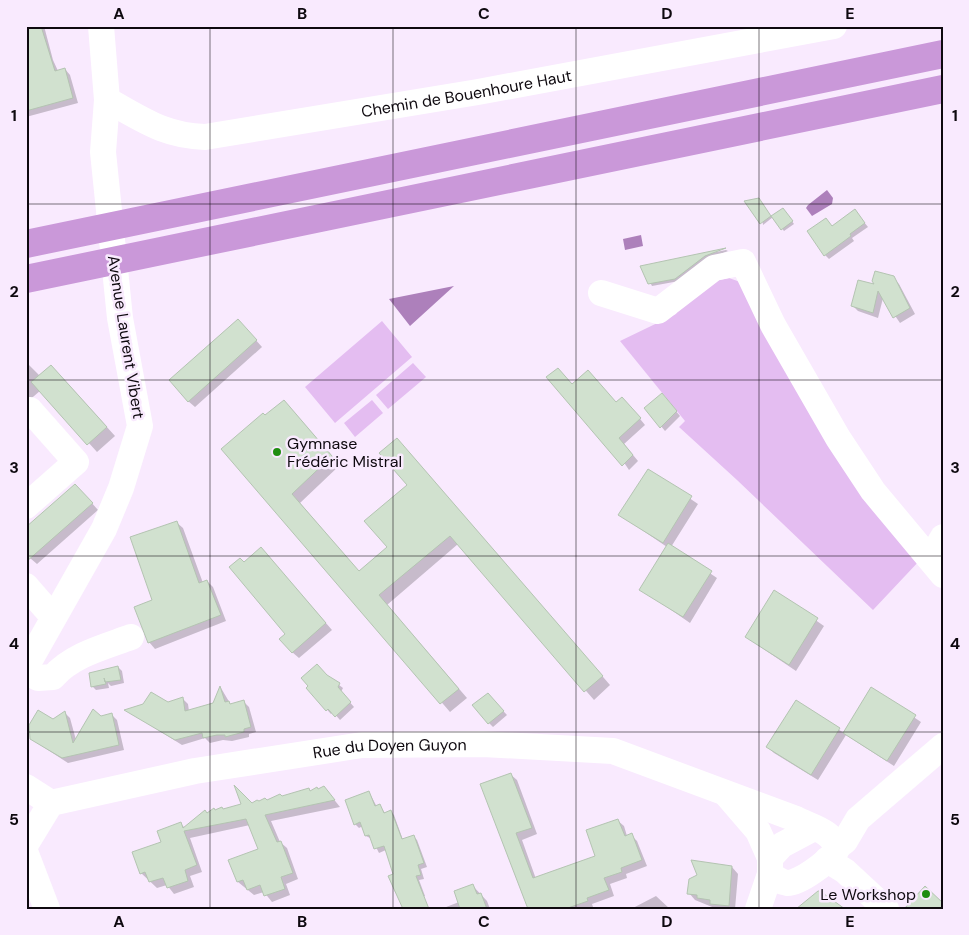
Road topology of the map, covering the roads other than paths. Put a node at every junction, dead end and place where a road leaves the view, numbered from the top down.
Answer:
1 (101, 26) edge
2 (834, 26) edge
3 (943, 54) edge
4 (943, 89) edge
5 (106, 100) junction
6 (26, 244) edge
7 (26, 279) edge
8 (601, 293) dead end
9 (26, 414) edge
10 (26, 506) edge
11 (943, 537) edge
12 (937, 562) edge
13 (26, 586) edge
14 (53, 617) junction
15 (131, 637) dead end
16 (26, 667) edge
17 (26, 672) edge
18 (943, 746) edge
19 (26, 787) edge
20 (725, 793) junction
21 (51, 802) junction
22 (824, 841) junction
23 (26, 844) edge
24 (26, 854) edge
25 (776, 872) junction
26 (47, 909) edge
27 (758, 909) edge
28 (764, 909) edge
29 (886, 909) edge

1 - 5 street, Avenue Laurent Vibert
2 - 5 street, Chemin de Bouenhoure Haut
3 - 6 highway
4 - 7 highway
5 - 14 street, Avenue Laurent Vibert
8 - 12 street
9 - 10 street
11 - 12 street
13 - 14 street
14 - 16 street, Avenue Laurent Vibert
15 - 17 street
18 - 22 street
19 - 21 street
20 - 21 street, Rue du Doyen Guyon
20 - 22 street, Rue du Doyen Guyon
20 - 25 street, Rue du Doyen Guyon
21 - 23 street
22 - 25 street
22 - 25 street
22 - 29 street, Rue du Doyen Guyon
24 - 26 street
25 - 27 street
25 - 28 street

